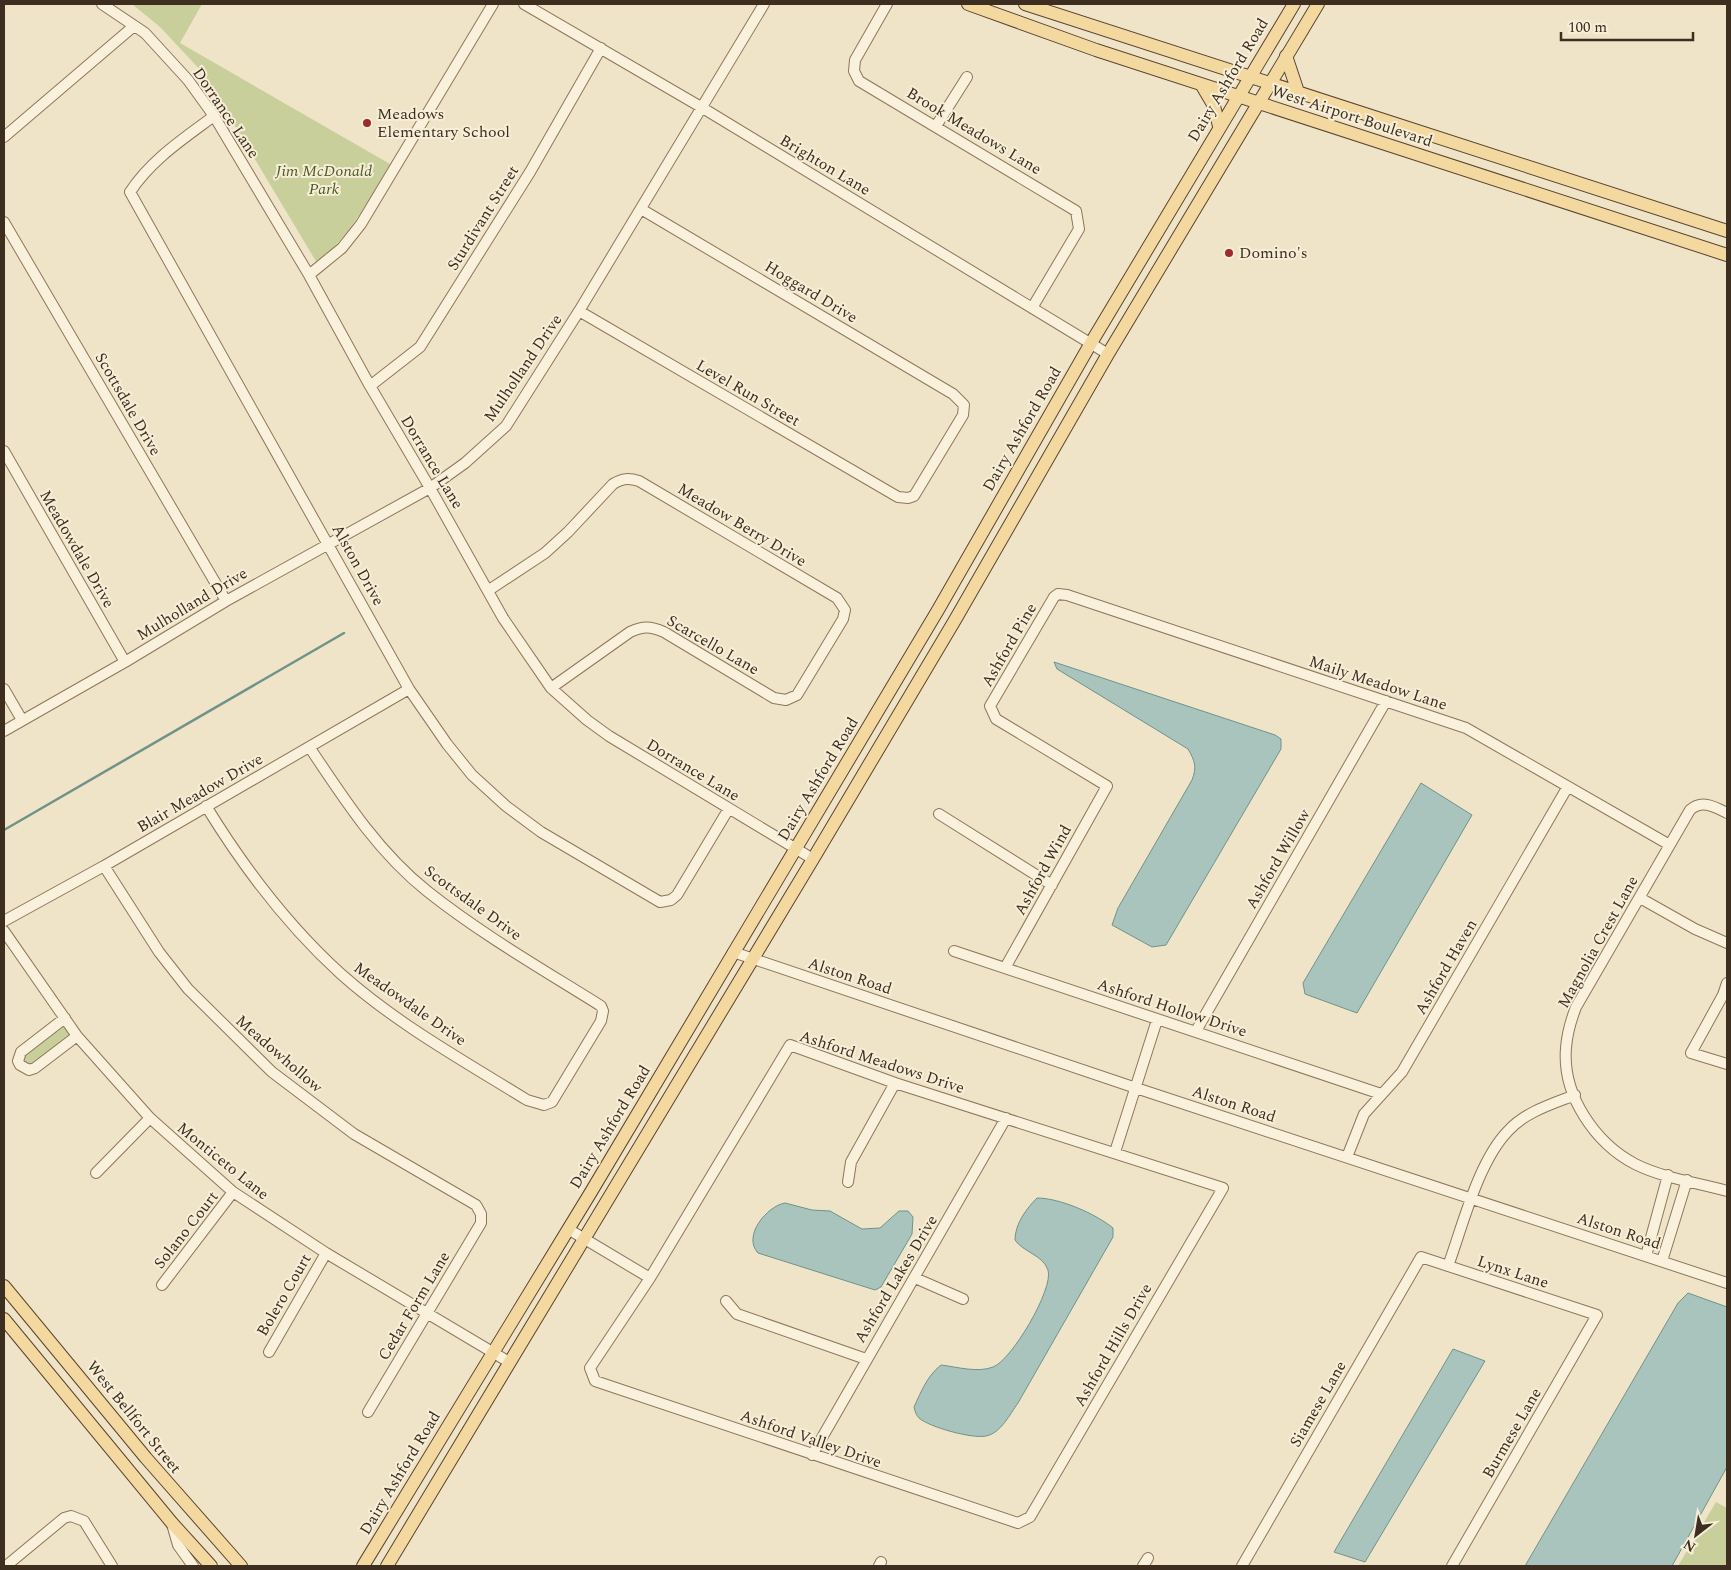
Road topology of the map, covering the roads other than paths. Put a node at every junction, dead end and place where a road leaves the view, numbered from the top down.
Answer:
1 (102, 4) edge
2 (493, 4) edge
3 (524, 4) edge
4 (764, 4) edge
5 (888, 4) edge
6 (968, 4) edge
7 (1025, 4) edge
8 (1294, 4) edge
9 (1318, 4) edge
10 (987, 8) edge
11 (134, 26) junction
12 (601, 48) junction
13 (1286, 56) junction
14 (1250, 76) junction
15 (966, 77) dead end
16 (1270, 83) junction
17 (1201, 84) junction
18 (1298, 92) junction
19 (1238, 96) junction
20 (1258, 102) junction
21 (701, 107) junction
22 (214, 116) junction
23 (936, 126) junction
24 (1219, 126) junction
25 (4, 137) edge
26 (640, 209) junction
27 (4, 222) edge
28 (1727, 231) edge
29 (1727, 255) edge
30 (309, 275) junction
31 (1032, 308) junction
32 (579, 311) junction
33 (1091, 343) junction
34 (1108, 354) junction
35 (370, 386) junction
36 (4, 451) edge
37 (430, 488) junction
38 (903, 498) joint
39 (328, 542) junction
40 (489, 590) junction
41 (1058, 594) joint
42 (226, 600) junction
43 (938, 610) junction
44 (955, 620) junction
45 (125, 662) junction
46 (551, 688) junction
47 (4, 689) edge
48 (409, 689) junction
49 (786, 700) joint
50 (1386, 701) junction
51 (22, 720) junction
52 (4, 731) edge
53 (310, 748) junction
54 (1107, 786) joint
55 (1567, 788) junction
56 (206, 806) junction
57 (728, 810) junction
58 (1727, 813) edge
59 (939, 814) dead end
60 (1668, 844) junction
61 (795, 849) junction
62 (813, 859) junction
63 (104, 866) junction
64 (1052, 885) junction
65 (1640, 898) junction
66 (4, 921) edge
67 (4, 931) edge
68 (1727, 943) edge
69 (954, 951) dead end
70 (733, 952) junction
71 (753, 959) junction
72 (1005, 968) junction
73 (1727, 983) edge
74 (65, 1018) junction
75 (1157, 1020) junction
76 (1196, 1031) junction
77 (77, 1036) junction
78 (1727, 1064) edge
79 (895, 1083) junction
80 (1136, 1088) junction
81 (1381, 1094) junction
82 (1575, 1095) junction
83 (544, 1105) joint
84 (150, 1118) junction
85 (1006, 1118) junction
86 (1115, 1152) junction
87 (1347, 1157) junction
88 (96, 1173) dead end
89 (1668, 1175) junction
90 (1687, 1180) junction
91 (848, 1182) dead end
92 (1223, 1188) joint
93 (1727, 1191) edge
94 (234, 1192) junction
95 (1473, 1198) junction
96 (482, 1214) joint
97 (568, 1229) junction
98 (585, 1239) junction
99 (326, 1254) junction
100 (1646, 1256) junction
101 (1421, 1257) joint
102 (1662, 1261) junction
103 (1448, 1266) junction
104 (650, 1278) junction
105 (915, 1278) junction
106 (1727, 1283) edge
107 (162, 1285) dead end
108 (4, 1286) edge
109 (963, 1299) dead end
110 (726, 1302) dead end
111 (427, 1312) junction
112 (28, 1315) junction
113 (1597, 1315) joint
114 (4, 1319) edge
115 (13, 1330) junction
116 (268, 1352) dead end
117 (492, 1352) junction
118 (866, 1359) junction
119 (509, 1362) junction
120 (368, 1412) dead end
121 (812, 1455) junction
122 (146, 1458) junction
123 (131, 1472) junction
124 (405, 1496) junction
125 (423, 1507) junction
126 (1030, 1517) joint
127 (172, 1523) junction
128 (6, 1566) edge
129 (112, 1566) edge
130 (193, 1566) edge
131 (211, 1566) edge
132 (241, 1566) edge
133 (363, 1566) edge
134 (387, 1566) edge
135 (1242, 1566) edge
136 (1452, 1566) edge

1 - 11 street, Dorrance Lane
2 - 30 street
3 - 12 street, Brighton Lane
4 - 21 street, Mulholland Drive
5 - 23 street, Brook Meadows Lane
6 - 10 main road, West Airport Boulevard
7 - 14 main road, West Airport Boulevard
8 - 14 main road, Dairy Ashford Road
9 - 13 main road
10 - 17 main road, West Airport Boulevard
11 - 22 street, Dorrance Lane
11 - 25 street
12 - 21 street, Brighton Lane
12 - 35 street, Sturdivant Street
13 - 16 main road
13 - 18 main road
14 - 16 main road, West Airport Boulevard
14 - 19 main road, Dairy Ashford Road
15 - 23 street
16 - 18 main road, West Airport Boulevard
16 - 20 main road
17 - 19 main road, West Airport Boulevard
17 - 24 main road
18 - 28 main road, West Airport Boulevard
19 - 20 main road, West Airport Boulevard
19 - 24 main road, Dairy Ashford Road
20 - 29 main road, West Airport Boulevard
20 - 34 main road
21 - 26 street, Mulholland Drive
21 - 31 street, Brighton Lane
22 - 30 street, Dorrance Lane
22 - 39 street, Alston Drive
23 - 31 street, Brook Meadows Lane
24 - 33 main road, Dairy Ashford Road
26 - 32 street, Mulholland Drive
26 - 38 street, Hoggard Drive
27 - 42 street, Scottsdale Drive
30 - 35 street, Dorrance Lane
31 - 33 street, Brighton Lane
32 - 37 street, Mulholland Drive
32 - 38 street, Level Run Street
33 - 34 street, Brighton Lane
33 - 43 main road, Dairy Ashford Road
34 - 44 main road
35 - 37 street, Dorrance Lane
36 - 45 street, Meadowdale Drive
37 - 39 street, Mulholland Drive
37 - 40 street, Dorrance Lane
39 - 42 street, Mulholland Drive
39 - 48 street, Alston Drive
40 - 46 street, Dorrance Lane
40 - 49 street, Meadow Berry Drive
41 - 50 street, Maily Meadow Lane
41 - 54 street, Ashford Pine
42 - 45 street, Mulholland Drive
43 - 44 main road
43 - 61 main road, Dairy Ashford Road
44 - 62 main road
45 - 51 street, Mulholland Drive
46 - 49 street, Scarcello Lane
46 - 57 street, Dorrance Lane
47 - 51 street
48 - 53 street, Blair Meadow Drive
48 - 57 street, Alston Drive
50 - 55 street, Maily Meadow Lane
50 - 76 street, Ashford Willow
51 - 52 street, Mulholland Drive
53 - 56 street, Blair Meadow Drive
53 - 83 street, Scottsdale Drive
54 - 64 street, Ashford Wind
55 - 60 street, Maily Meadow Lane
55 - 81 street, Ashford Haven
56 - 63 street, Blair Meadow Drive
56 - 83 street, Meadowdale Drive
57 - 61 street, Dorrance Lane
58 - 60 street, Magnolia Crest Lane
59 - 64 street
60 - 65 street, Magnolia Crest Lane
61 - 62 street, Dorrance Lane
61 - 70 main road, Dairy Ashford Road
62 - 71 main road
63 - 66 street, Blair Meadow Drive
63 - 96 street, Meadowhollow
64 - 72 street, Ashford Wind
65 - 68 street
65 - 82 street, Magnolia Crest Lane
67 - 74 street, Monticeto Lane
69 - 72 street, Ashford Hollow Drive
70 - 71 street, Alston Road
70 - 97 main road, Dairy Ashford Road
71 - 80 street, Alston Road
71 - 98 main road
72 - 75 street, Ashford Hollow Drive
73 - 78 street
74 - 77 street, Monticeto Lane
74 - 77 street
75 - 76 street, Ashford Hollow Drive
75 - 80 street
76 - 81 street, Ashford Hollow Drive
77 - 84 street, Monticeto Lane
79 - 85 street, Ashford Meadows Drive
79 - 91 street
79 - 104 street, Ashford Meadows Drive
80 - 86 street
80 - 87 street, Alston Road
81 - 87 street, Ashford Haven
82 - 89 street, Magnolia Crest Lane
82 - 95 street
84 - 88 street
84 - 94 street, Monticeto Lane
85 - 86 street, Ashford Meadows Drive
85 - 105 street, Ashford Lakes Drive
86 - 92 street, Ashford Meadows Drive
87 - 95 street, Alston Road
89 - 90 street, Magnolia Crest Lane
89 - 100 street
90 - 93 street, Magnolia Crest Lane
90 - 102 street
92 - 126 street, Ashford Hills Drive
94 - 99 street, Monticeto Lane
94 - 107 street, Solano Court
95 - 100 street, Alston Road
95 - 103 street
96 - 111 street, Cedar Form Lane
97 - 98 street
97 - 117 main road, Dairy Ashford Road
98 - 104 street
98 - 119 main road
99 - 111 street, Monticeto Lane
99 - 116 street, Bolero Court
100 - 102 street, Alston Road
101 - 103 street, Lynx Lane
101 - 135 street, Siamese Lane
102 - 106 street, Alston Road
103 - 113 street, Lynx Lane
104 - 121 street, Ashford Valley Drive
105 - 109 street
105 - 118 street, Ashford Lakes Drive
108 - 112 main road, West Bellfort Street
110 - 118 street
111 - 117 street, Monticeto Lane
111 - 120 street, Cedar Form Lane
112 - 115 main road
112 - 122 main road, West Bellfort Street
113 - 136 street, Burmese Lane
114 - 115 main road
115 - 123 main road
117 - 119 street, Monticeto Lane
117 - 124 main road, Dairy Ashford Road
118 - 121 street, Ashford Lakes Drive
119 - 125 main road
121 - 126 street, Ashford Valley Drive
122 - 123 main road
122 - 132 main road, West Bellfort Street
123 - 127 main road
124 - 125 main road
124 - 133 main road, Dairy Ashford Road
125 - 134 main road
127 - 130 street
127 - 131 main road
128 - 129 street

